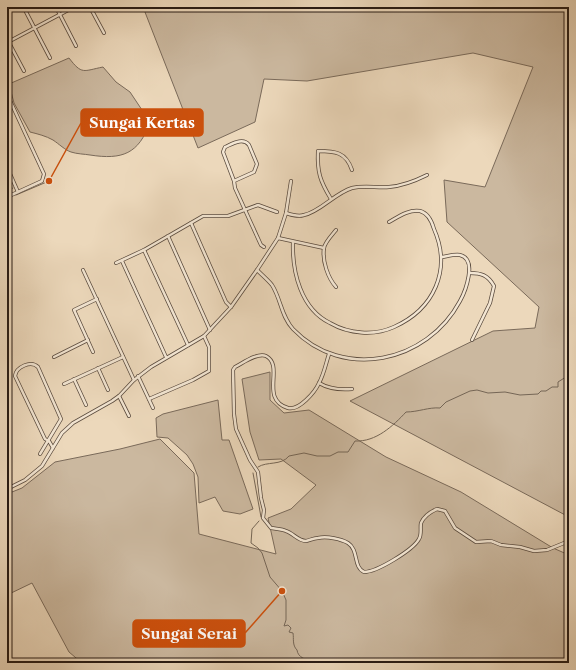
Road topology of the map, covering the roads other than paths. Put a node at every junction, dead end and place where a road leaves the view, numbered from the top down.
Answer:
1 (56, 7) edge
2 (74, 7) edge
3 (90, 7) edge
4 (24, 8) dead end
5 (60, 14) junction
6 (34, 28) junction
7 (104, 33) dead end
8 (7, 42) edge
9 (76, 46) dead end
10 (50, 58) dead end
11 (24, 70) dead end
12 (7, 73) edge
13 (7, 79) edge
14 (7, 94) edge
15 (7, 168) edge
16 (352, 170) dead end
17 (427, 176) dead end
18 (234, 180) junction
19 (291, 181) dead end
20 (18, 192) junction
21 (7, 197) edge
22 (331, 199) junction
23 (245, 210) junction
24 (277, 212) dead end
25 (286, 213) junction
26 (389, 222) dead end
27 (190, 224) junction
28 (336, 230) dead end
29 (168, 236) junction
30 (278, 238) junction
31 (293, 242) junction
32 (264, 247) dead end
33 (324, 248) junction
34 (144, 250) junction
35 (442, 257) junction
36 (122, 261) junction
37 (116, 263) dead end
38 (83, 270) dead end
39 (257, 270) junction
40 (470, 273) junction
41 (336, 287) dead end
42 (97, 299) junction
43 (231, 307) junction
44 (210, 330) junction
45 (204, 336) junction
46 (88, 340) junction
47 (472, 340) dead end
48 (188, 345) junction
49 (93, 352) dead end
50 (329, 354) junction
51 (54, 357) dead end
52 (123, 357) junction
53 (166, 357) junction
54 (98, 368) junction
55 (138, 376) junction
56 (74, 379) junction
57 (134, 380) junction
58 (319, 383) junction
59 (64, 384) dead end
60 (352, 389) dead end
61 (108, 390) dead end
62 (119, 396) junction
63 (149, 399) junction
64 (86, 404) dead end
65 (153, 408) dead end
66 (129, 416) dead end
67 (49, 441) junction
68 (53, 448) junction
69 (40, 454) dead end
70 (7, 488) edge
71 (569, 541) edge

1 - 5 street
2 - 5 street
3 - 7 street
4 - 6 street
5 - 6 street
5 - 9 street
6 - 8 street
6 - 10 street
8 - 11 street
12 - 13 street
14 - 20 street
15 - 20 street
16 - 22 street
17 - 22 street
18 - 18 street
18 - 23 street
19 - 25 street
20 - 21 street
22 - 25 street
23 - 24 street
23 - 27 street
23 - 32 street
25 - 30 street
26 - 35 street
27 - 29 street
27 - 43 street
28 - 33 street
29 - 34 street
29 - 44 street
30 - 31 street
30 - 39 street
31 - 33 street
31 - 35 street
33 - 41 street
34 - 36 street
34 - 48 street
35 - 40 street
36 - 37 street
36 - 53 street
38 - 42 street
39 - 43 street
39 - 50 street
40 - 47 street
40 - 50 street
42 - 46 street
42 - 52 street
43 - 44 street
44 - 45 street
45 - 48 street
45 - 63 street
46 - 49 street
46 - 51 street
48 - 53 street
50 - 58 street
52 - 54 street
52 - 57 street
53 - 55 street
54 - 56 street
54 - 61 street
55 - 57 street
55 - 63 street
56 - 59 street
56 - 64 street
57 - 62 street
58 - 60 street
58 - 71 street
62 - 66 street
62 - 68 street
63 - 65 street
67 - 67 street
67 - 68 street
67 - 69 street
68 - 70 street

